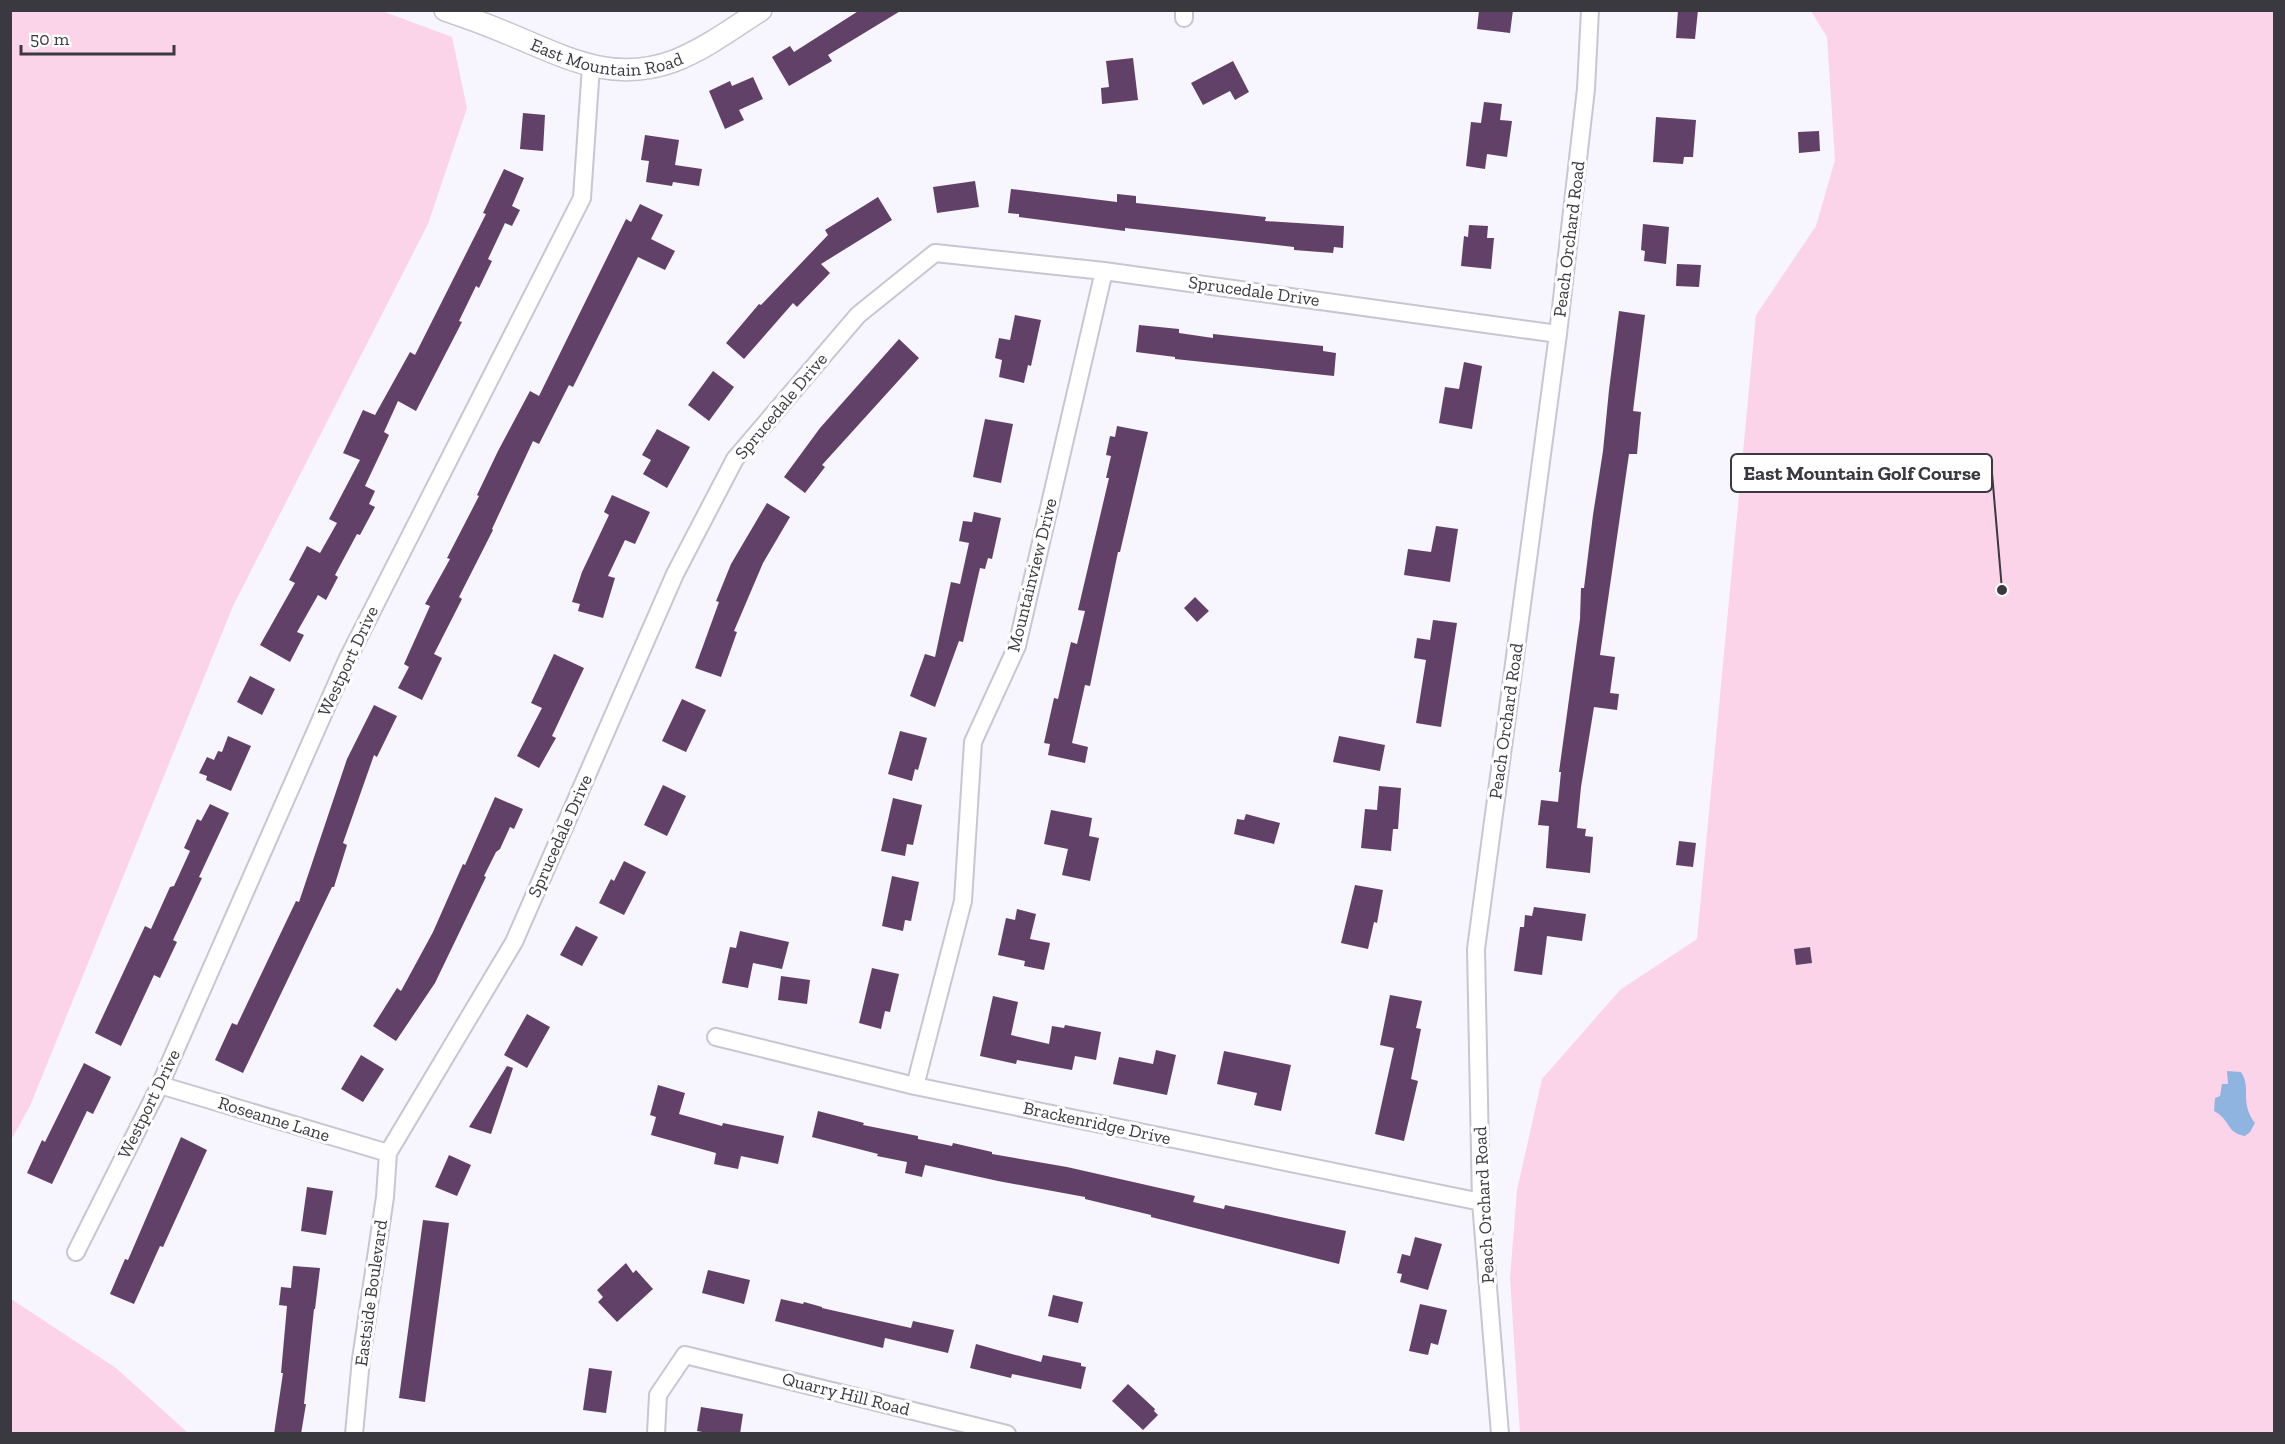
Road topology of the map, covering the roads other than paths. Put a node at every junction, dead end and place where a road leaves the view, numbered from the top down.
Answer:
1 (445, 10) edge
2 (761, 10) edge
3 (1590, 10) edge
4 (591, 66) junction
5 (1104, 271) junction
6 (1558, 334) junction
7 (716, 1037) dead end
8 (160, 1085) junction
9 (915, 1086) junction
10 (388, 1153) junction
11 (1480, 1202) junction
12 (76, 1252) dead end
13 (354, 1434) edge
14 (656, 1434) edge
15 (1007, 1434) edge
16 (1500, 1434) edge

1 - 4 street, East Mountain Road
2 - 4 street, East Mountain Road
3 - 6 street, Peach Orchard Road
4 - 8 street, Westport Drive
5 - 6 street, Sprucedale Drive
5 - 9 street, Mountainview Drive
5 - 10 street, Sprucedale Drive
6 - 11 street, Peach Orchard Road
7 - 9 street, Brackenridge Drive
8 - 10 street, Roseanne Lane
8 - 12 street, Westport Drive
9 - 11 street, Brackenridge Drive
10 - 13 street, Eastside Boulevard
11 - 16 street, Peach Orchard Road
14 - 15 street, Quarry Hill Road

